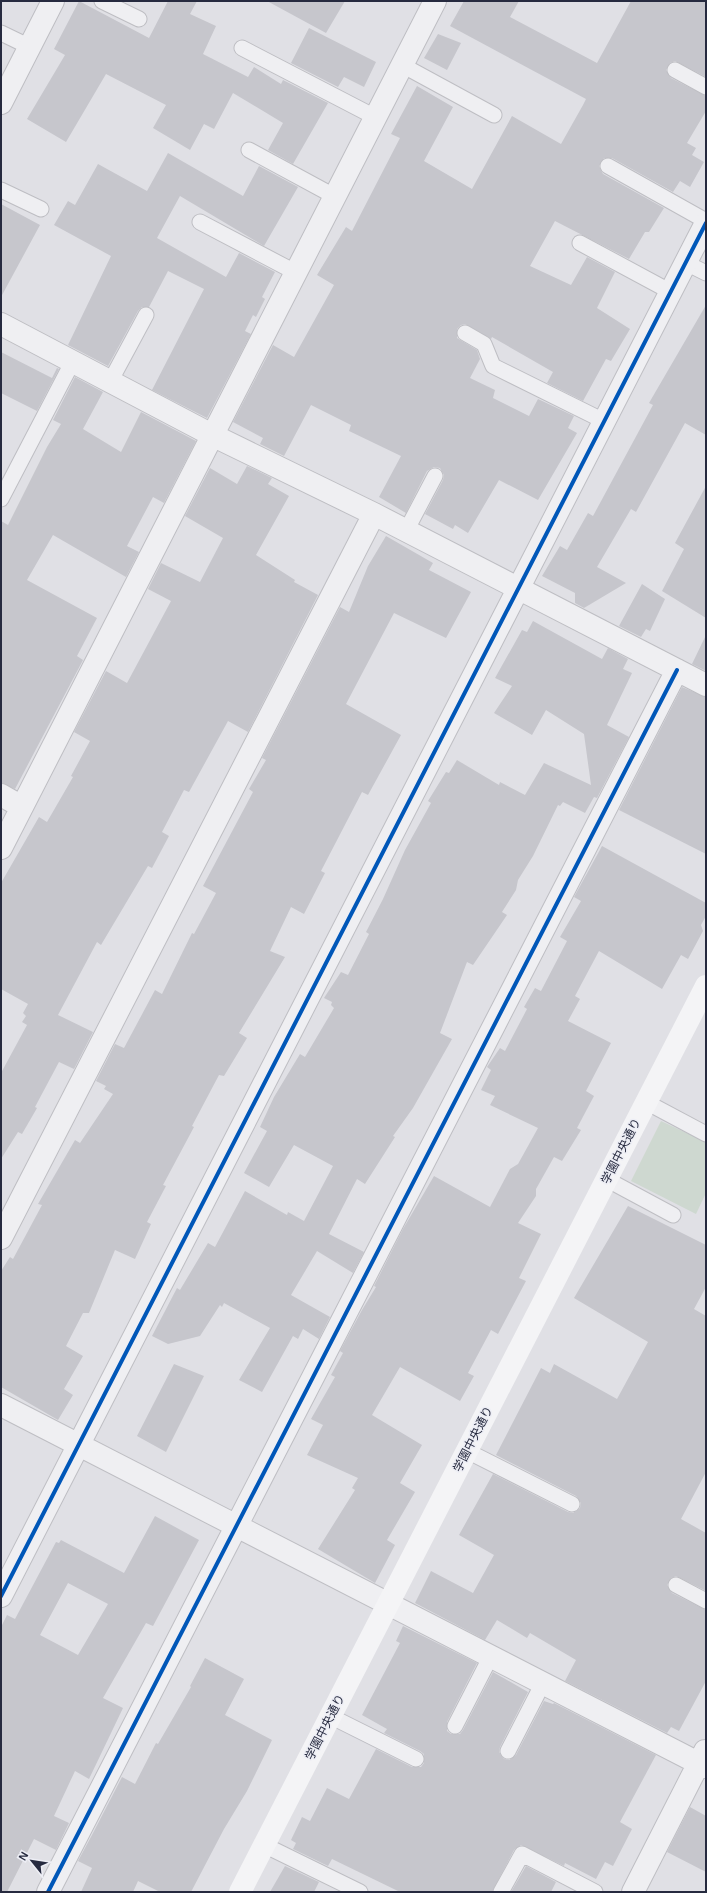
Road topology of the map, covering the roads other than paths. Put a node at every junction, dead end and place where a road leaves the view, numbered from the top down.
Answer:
1 (53, 1) edge
2 (102, 1) edge
3 (435, 1) edge
4 (139, 19) dead end
5 (1, 33) edge
6 (30, 47) junction
7 (242, 48) dead end
8 (402, 64) junction
9 (675, 70) dead end
10 (706, 87) edge
11 (1, 103) edge
12 (494, 115) dead end
13 (376, 118) junction
14 (249, 150) dead end
15 (608, 166) dead end
16 (1, 190) edge
17 (334, 196) junction
18 (41, 210) dead end
19 (200, 222) dead end
20 (706, 222) edge
21 (580, 243) dead end
22 (686, 263) junction
23 (295, 272) junction
24 (706, 273) edge
25 (671, 292) junction
26 (146, 315) dead end
27 (1, 324) edge
28 (465, 333) dead end
29 (72, 360) junction
30 (111, 380) junction
31 (604, 421) junction
32 (212, 435) junction
33 (435, 476) dead end
34 (1, 499) edge
35 (374, 514) junction
36 (406, 530) junction
37 (518, 588) junction
38 (677, 670) junction
39 (706, 685) edge
40 (1, 795) edge
41 (22, 807) junction
42 (1, 848) edge
43 (703, 997) edge
44 (646, 1102) junction
45 (706, 1134) edge
46 (606, 1179) junction
47 (673, 1215) dead end
48 (1, 1238) edge
49 (1, 1404) edge
50 (79, 1444) junction
51 (467, 1451) junction
52 (572, 1504) dead end
53 (236, 1526) junction
54 (676, 1585) dead end
55 (1, 1596) edge
56 (706, 1601) edge
57 (388, 1604) junction
58 (491, 1656) junction
59 (543, 1683) junction
60 (330, 1716) junction
61 (455, 1726) dead end
62 (508, 1751) dead end
63 (416, 1760) dead end
64 (704, 1760) edge
65 (264, 1845) junction
66 (48, 1892) edge
67 (240, 1892) edge
68 (360, 1892) edge
69 (501, 1892) edge
70 (595, 1892) edge
71 (633, 1892) edge

1 - 6 street
2 - 4 lane
3 - 8 street
5 - 6 lane
6 - 11 street
7 - 13 lane
8 - 12 lane
8 - 13 street
9 - 10 lane
13 - 17 street
14 - 17 lane
15 - 20 lane
16 - 18 lane
17 - 23 street
19 - 23 lane
20 - 22 street
21 - 25 lane
22 - 24 lane
22 - 25 street
23 - 32 street
25 - 31 street
26 - 30 lane
27 - 29 street
28 - 31 lane
29 - 30 street
29 - 34 lane
30 - 32 street
31 - 37 street
32 - 35 street
32 - 41 street
33 - 36 lane
35 - 36 street
35 - 48 street
36 - 37 street
37 - 38 street
37 - 50 street
38 - 39 street
38 - 53 street
40 - 41 street
41 - 42 street
43 - 44 street, 学園中央通り
44 - 45 lane
44 - 46 street, 学園中央通り
46 - 47 lane
46 - 51 street, 学園中央通り
49 - 50 street
50 - 53 street
50 - 55 street
51 - 52 lane
51 - 57 street, 学園中央通り
53 - 57 street
53 - 66 street
54 - 56 lane
57 - 58 street
57 - 60 street, 学園中央通り
58 - 59 street
58 - 61 lane
59 - 62 lane
59 - 64 street
60 - 63 lane
60 - 65 street, 学園中央通り
64 - 71 street
65 - 67 street, 学園中央通り
65 - 68 lane
69 - 70 lane

